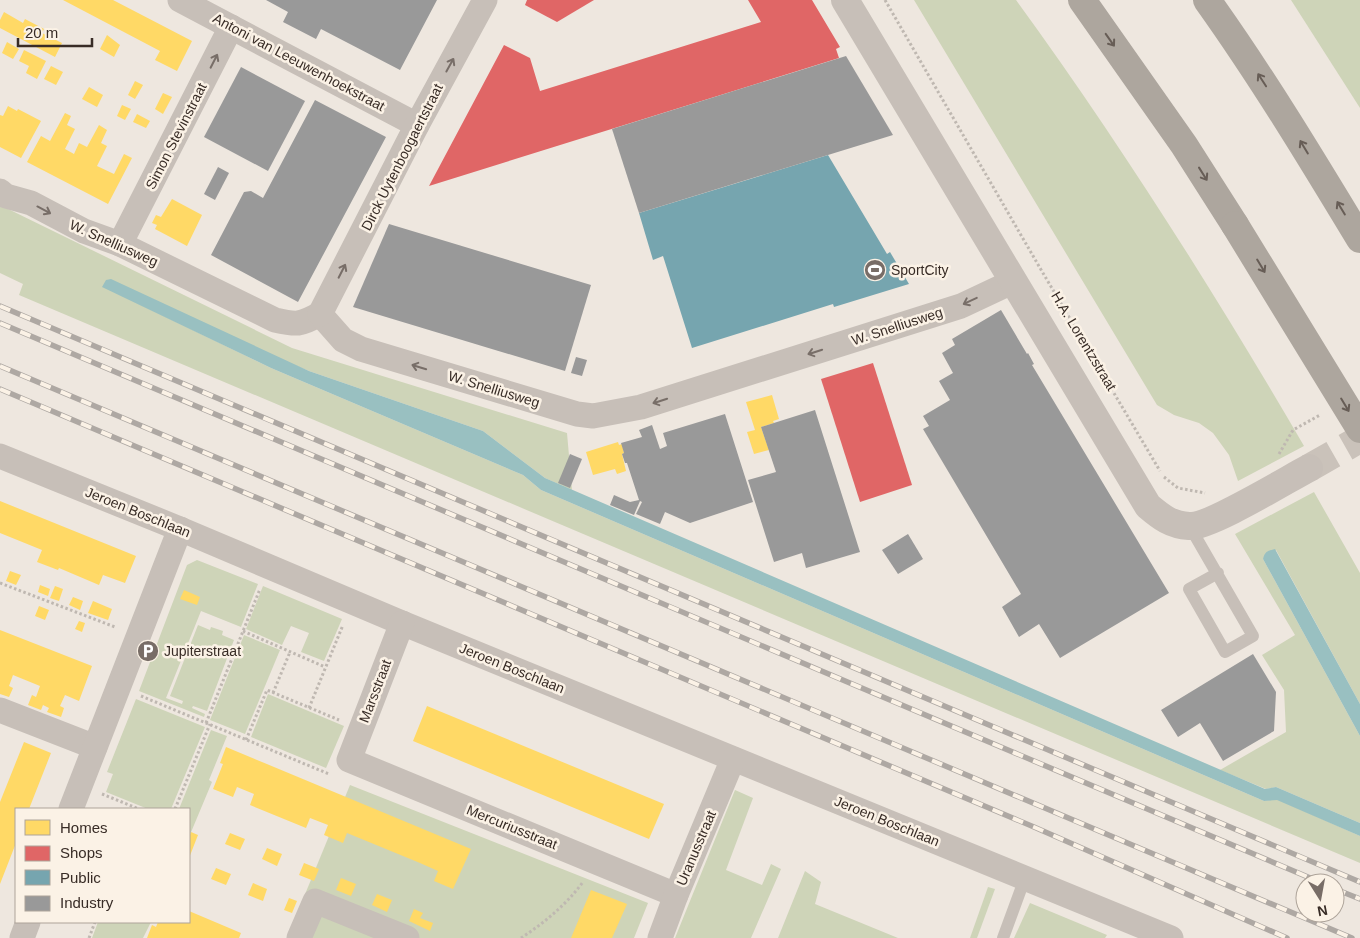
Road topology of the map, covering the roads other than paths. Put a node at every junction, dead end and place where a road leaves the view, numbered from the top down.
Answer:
1 (180, 0) edge
2 (485, 0) edge
3 (844, 0) edge
4 (1082, 0) edge
5 (1207, 0) edge
6 (1218, 0) edge
7 (232, 27) junction
8 (1236, 41) junction
9 (417, 125) junction
10 (0, 191) edge
11 (1360, 239) edge
12 (120, 244) junction
13 (1014, 281) junction
14 (320, 314) junction
15 (1360, 429) edge
16 (0, 456) edge
17 (1309, 468) tunnel mouth
18 (1190, 527) junction
19 (180, 529) junction
20 (1218, 573) junction
21 (402, 623) junction
22 (0, 710) edge
23 (95, 748) junction
24 (733, 759) junction
25 (349, 760) joint
26 (71, 808) edge
27 (1025, 878) junction
28 (676, 895) junction
29 (28, 923) edge
30 (22, 938) edge
31 (299, 938) edge
32 (407, 938) edge
33 (660, 938) edge
34 (1003, 938) edge
35 (1171, 938) edge

1 - 7 street, Antoni van Leeuwenhoekstraat
9 -> 2 street, Dirck Uytenboogaertstraat
3 - 13 street
4 -> 15 highway, bridge
5 - 8 highway
6 - 8 highway
7 - 9 street, Antoni van Leeuwenhoekstraat
12 -> 7 street, Simon Stevinstraat
11 -> 8 highway
14 -> 9 street, Dirck Uytenboogaertstraat
10 -> 12 street, W. Snelliusweg
12 - 14 street, W. Snelliusweg
13 -> 14 street, W. Snelliusweg
13 - 18 street
16 - 19 street, Jeroen Boschlaan
17 - 18 street
18 - 20 lane
19 - 21 street, Jeroen Boschlaan
19 - 23 street
20 - 20 lane
21 - 24 street, Jeroen Boschlaan
21 - 25 street, Marsstraat
22 - 23 street
23 - 26 street
24 - 27 street, Jeroen Boschlaan
24 - 28 street, Uranusstraat
25 - 28 street, Mercuriusstraat
27 - 34 lane
27 - 35 street, Jeroen Boschlaan
28 - 33 street, Uranusstraat
29 - 30 street
31 - 32 street

